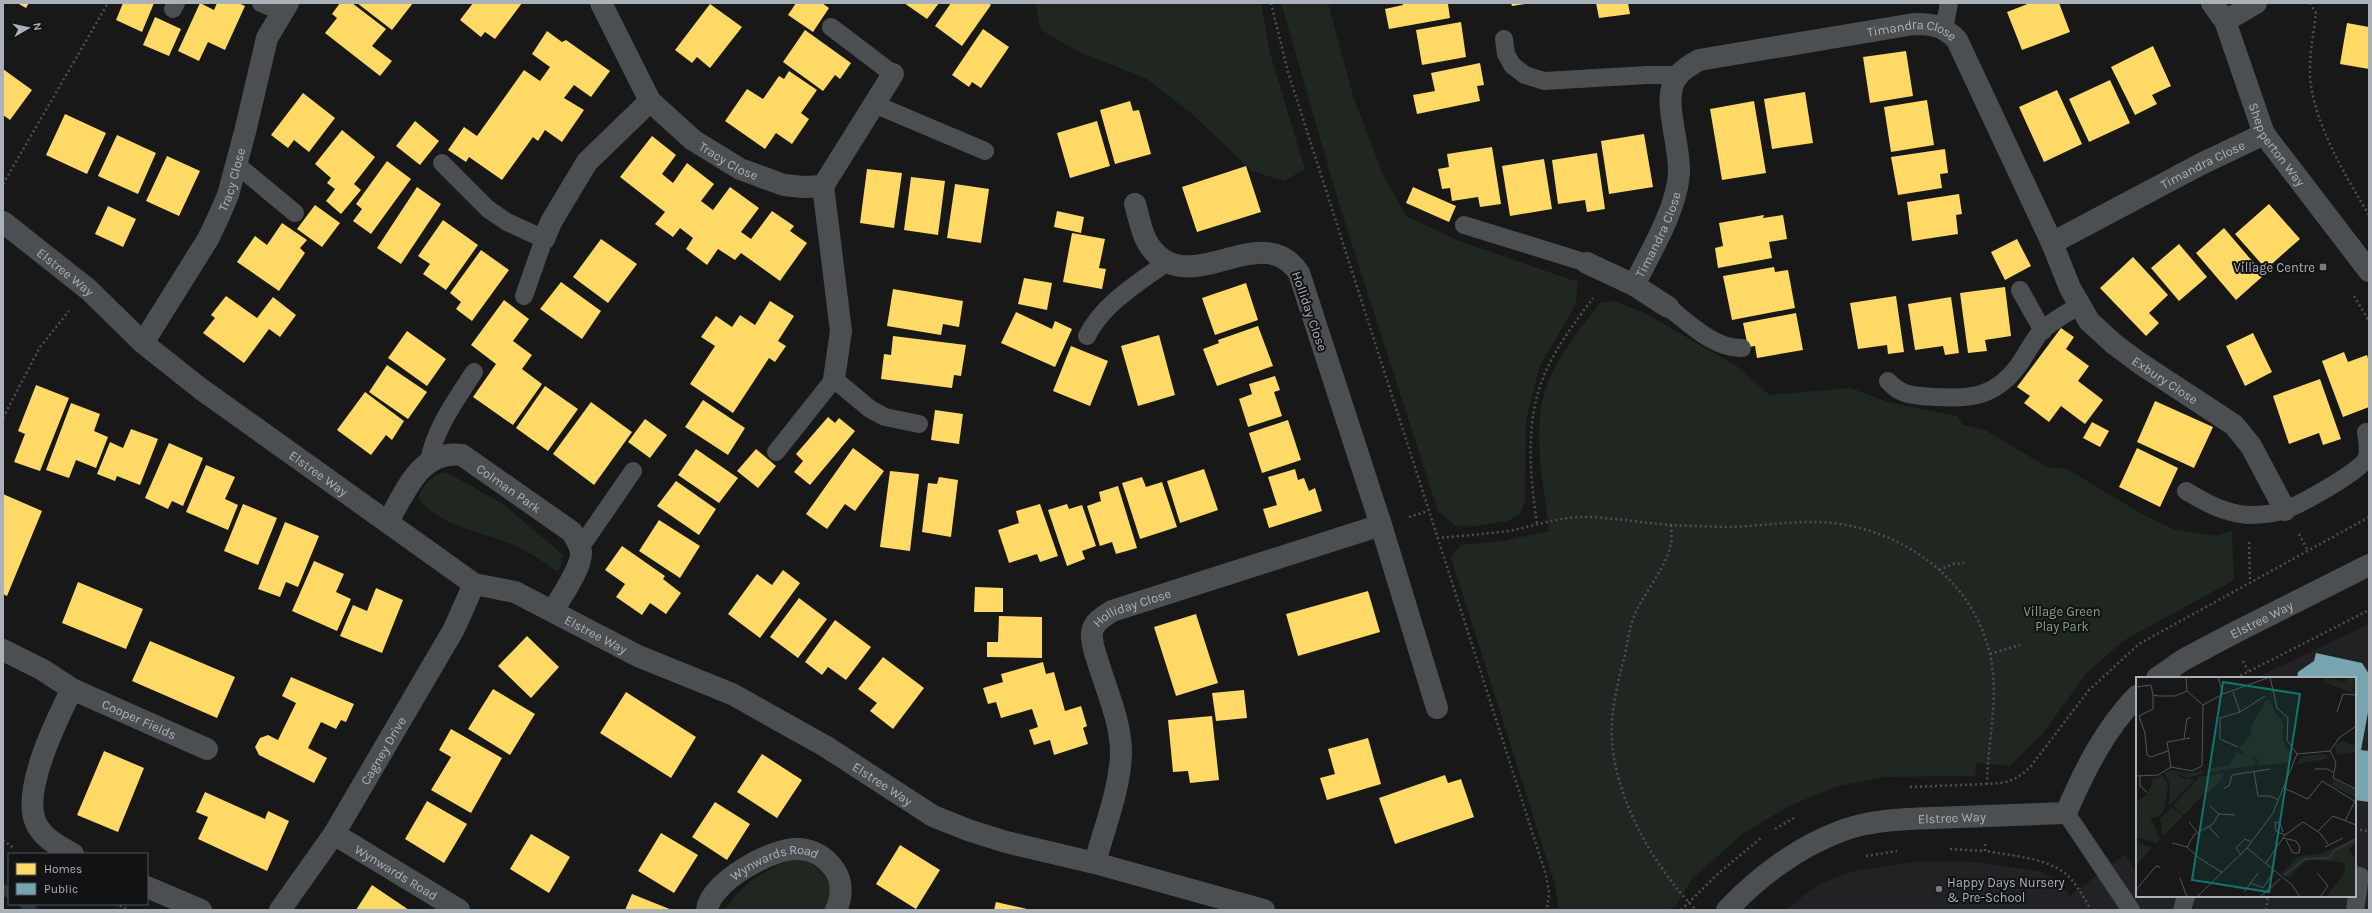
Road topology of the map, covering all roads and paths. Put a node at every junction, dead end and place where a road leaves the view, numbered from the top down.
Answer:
1 (108, 3) edge
2 (261, 3) edge
3 (601, 3) edge
4 (1271, 3) edge
5 (1949, 3) edge
6 (2212, 3) edge
7 (2256, 3) edge
8 (2310, 3) edge
9 (285, 8) edge
10 (2225, 22) junction
11 (831, 27) dead end
12 (1944, 28) junction
13 (1504, 39) dead end
14 (893, 74) joint
15 (1678, 76) junction
16 (650, 101) junction
17 (874, 104) junction
18 (2264, 134) junction
19 (984, 151) dead end
20 (442, 163) dead end
21 (236, 164) junction
22 (3, 184) edge
23 (824, 186) junction
24 (1136, 204) dead end
25 (295, 213) dead end
26 (2369, 215) edge
27 (3, 222) edge
28 (1464, 225) dead end
29 (544, 239) junction
30 (2052, 243) junction
31 (1168, 261) junction
32 (1587, 264) joint
33 (2369, 271) edge
34 (1611, 273) junction
35 (1634, 286) junction
36 (88, 290) junction
37 (2020, 290) dead end
38 (524, 296) dead end
39 (2080, 305) junction
40 (1668, 307) joint
41 (2043, 331) junction
42 (1087, 336) dead end
43 (143, 343) junction
44 (1742, 348) dead end
45 (474, 372) dead end
46 (834, 379) junction
47 (1888, 381) dead end
48 (3, 418) edge
49 (919, 424) dead end
50 (2366, 432) dead end
51 (776, 452) dead end
52 (429, 461) junction
53 (632, 471) dead end
54 (2186, 491) dead end
55 (2285, 510) junction
56 (2369, 517) edge
57 (388, 521) junction
58 (1537, 523) junction
59 (1382, 525) junction
60 (1671, 525) junction
61 (1437, 538) junction
62 (580, 548) junction
63 (1964, 563) dead end
64 (2369, 565) edge
65 (1939, 570) junction
66 (474, 584) junction
67 (2369, 610) edge
68 (553, 611) junction
69 (2020, 645) dead end
70 (3, 650) edge
71 (1990, 654) junction
72 (2158, 677) edge
73 (2238, 677) edge
74 (72, 689) junction
75 (2136, 697) edge
76 (1437, 708) dead end
77 (207, 749) dead end
78 (1987, 784) junction
79 (2066, 813) junction
80 (1986, 816) junction
81 (2356, 829) edge
82 (2369, 831) edge
83 (334, 834) junction
84 (3, 840) edge
85 (1944, 849) dead end
86 (17, 850) dead end
87 (1900, 851) dead end
88 (1985, 851) junction
89 (71, 853) edge
90 (1858, 857) dead end
91 (1095, 863) junction
92 (2356, 875) edge
93 (148, 887) edge
94 (2186, 897) edge
95 (2268, 897) edge
96 (117, 905) edge
97 (1250, 908) edge
98 (129, 910) edge
99 (201, 910) edge
100 (280, 910) edge
101 (459, 910) edge
102 (707, 910) edge
103 (836, 910) edge
104 (1547, 910) edge
105 (1696, 910) edge
106 (1727, 910) edge
107 (2091, 910) edge
108 (2131, 910) edge
109 (2182, 910) edge
110 (2266, 910) edge
111 (2355, 910) edge

1 - 22 path
2 - 9 lane
3 - 16 street, Tracy Close
4 - 61 path
5 - 12 lane
6 - 10 street, Shepperton Way
7 - 10 street
8 - 26 path
9 - 21 street, Tracy Close
10 - 18 street, Shepperton Way
11 - 14 lane
12 - 15 street, Timandra Close
12 - 30 street, Timandra Close
13 - 15 lane
14 - 17 street
15 - 35 street, Timandra Close
16 - 23 street, Tracy Close
16 - 29 street
17 - 19 lane
17 - 23 street
18 - 30 street, Timandra Close
18 - 33 street, Shepperton Way
20 - 29 lane
21 - 25 lane
21 - 43 street, Tracy Close
23 - 46 street
24 - 31 street, Holliday Close
27 - 36 street, Elstree Way
28 - 32 lane
29 - 38 lane
30 - 39 street, Exbury Close
31 - 42 lane
31 - 59 street, Holliday Close
32 - 34 street, Timandra Close
34 - 35 street, Timandra Close
34 - 58 path
35 - 40 street, Timandra Close
36 - 43 street, Elstree Way
36 - 48 path
37 - 41 lane
39 - 41 lane
39 - 55 street, Exbury Close
40 - 44 lane
41 - 47 lane
43 - 57 street, Elstree Way
45 - 52 lane
46 - 49 lane
46 - 51 lane
50 - 55 lane
52 - 57 street, Colman Park
52 - 62 street, Colman Park
53 - 62 lane
54 - 55 lane
56 - 78 path
57 - 66 street, Elstree Way
58 - 60 path
58 - 61 path
59 - 76 street, Holliday Close
59 - 91 street, Holliday Close
60 - 65 path
60 - 105 path
61 - 104 path
62 - 68 street
63 - 65 path
64 - 72 street, Elstree Way
65 - 71 path
66 - 68 street, Elstree Way
66 - 83 street, Cagney Drive
67 - 73 path
68 - 91 street, Elstree Way
69 - 71 path
70 - 74 street, Cooper Fields
71 - 78 path
74 - 77 street, Cooper Fields
74 - 89 street
75 - 79 street
78 - 80 path
79 - 80 street, Elstree Way
79 - 108 lane
80 - 88 path
80 - 106 street, Elstree Way
81 - 82 path
83 - 100 street, Cagney Drive
83 - 101 street, Wynwards Road
84 - 86 path
85 - 88 path
87 - 90 path
88 - 107 path
91 - 97 street, Elstree Way
92 - 111 lane
93 - 99 street
94 - 109 lane
95 - 110 path
96 - 98 path
102 - 103 street, Wynwards Road

